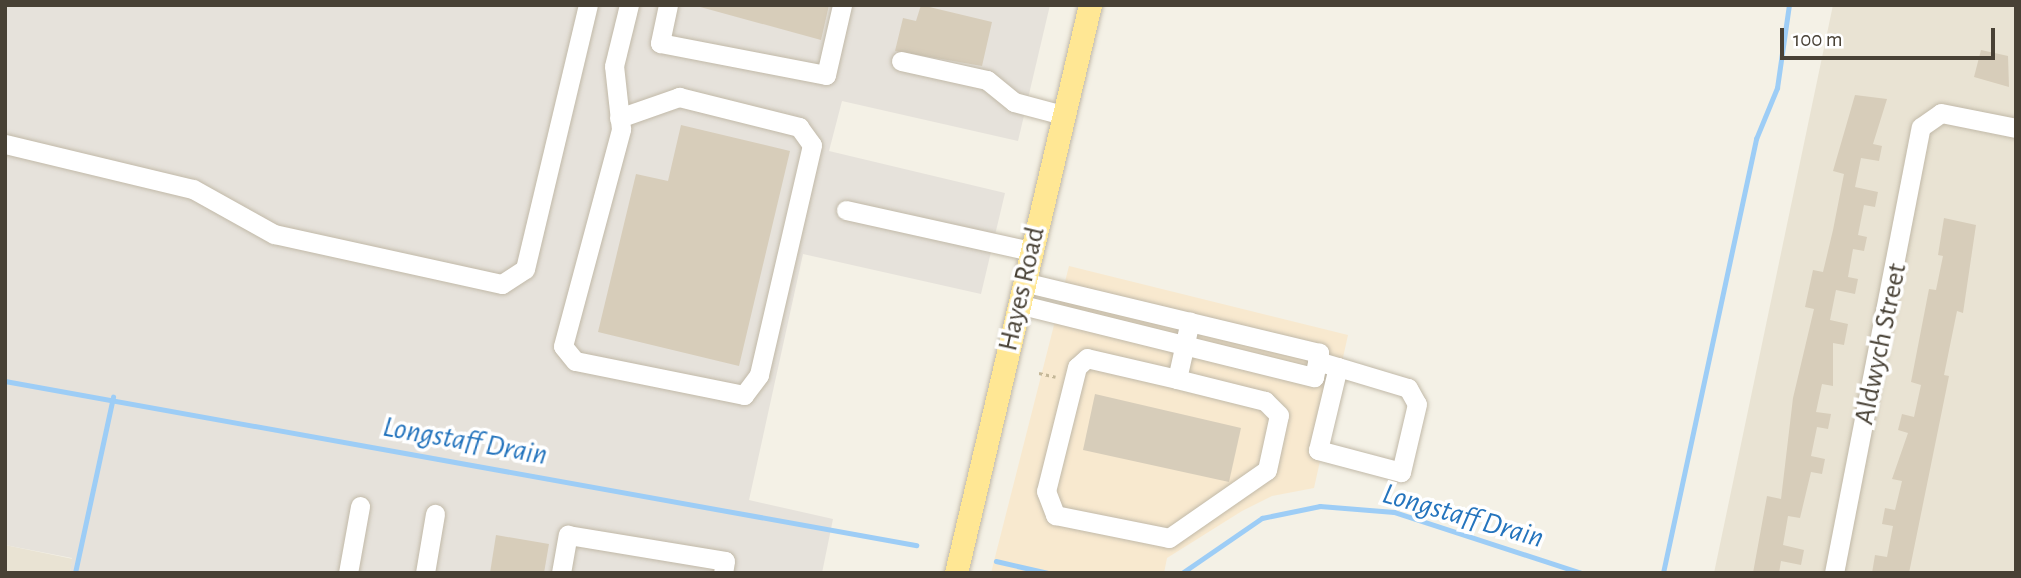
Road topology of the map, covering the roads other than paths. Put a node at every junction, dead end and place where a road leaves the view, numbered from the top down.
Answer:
1 (589, 5) edge
2 (629, 5) edge
3 (668, 5) edge
4 (842, 5) edge
5 (1090, 5) edge
6 (901, 61) dead end
7 (1063, 115) junction
8 (620, 118) junction
9 (2016, 128) edge
10 (5, 144) edge
11 (846, 210) dead end
12 (1031, 251) junction
13 (1021, 293) junction
14 (1190, 321) junction
15 (1184, 345) junction
16 (1317, 361) junction
17 (1338, 367) junction
18 (1177, 379) junction
19 (360, 506) dead end
20 (435, 514) dead end
21 (348, 573) edge
22 (425, 573) edge
23 (561, 573) edge
24 (723, 573) edge
25 (956, 573) edge
26 (1834, 573) edge

1 - 10 street
2 - 8 street
3 - 4 street
5 - 7 main road, Hayes Road
6 - 7 street
7 - 12 main road, Hayes Road
8 - 8 street
9 - 26 street, Aldwych Street
11 - 12 street
12 - 13 main road, Hayes Road
13 - 14 street
13 - 15 street
13 - 25 main road, Hayes Road
14 - 15 street
14 - 16 street
15 - 16 street
15 - 18 street
16 - 17 street
17 - 17 street
18 - 18 street
19 - 21 street
20 - 22 street
23 - 24 street

